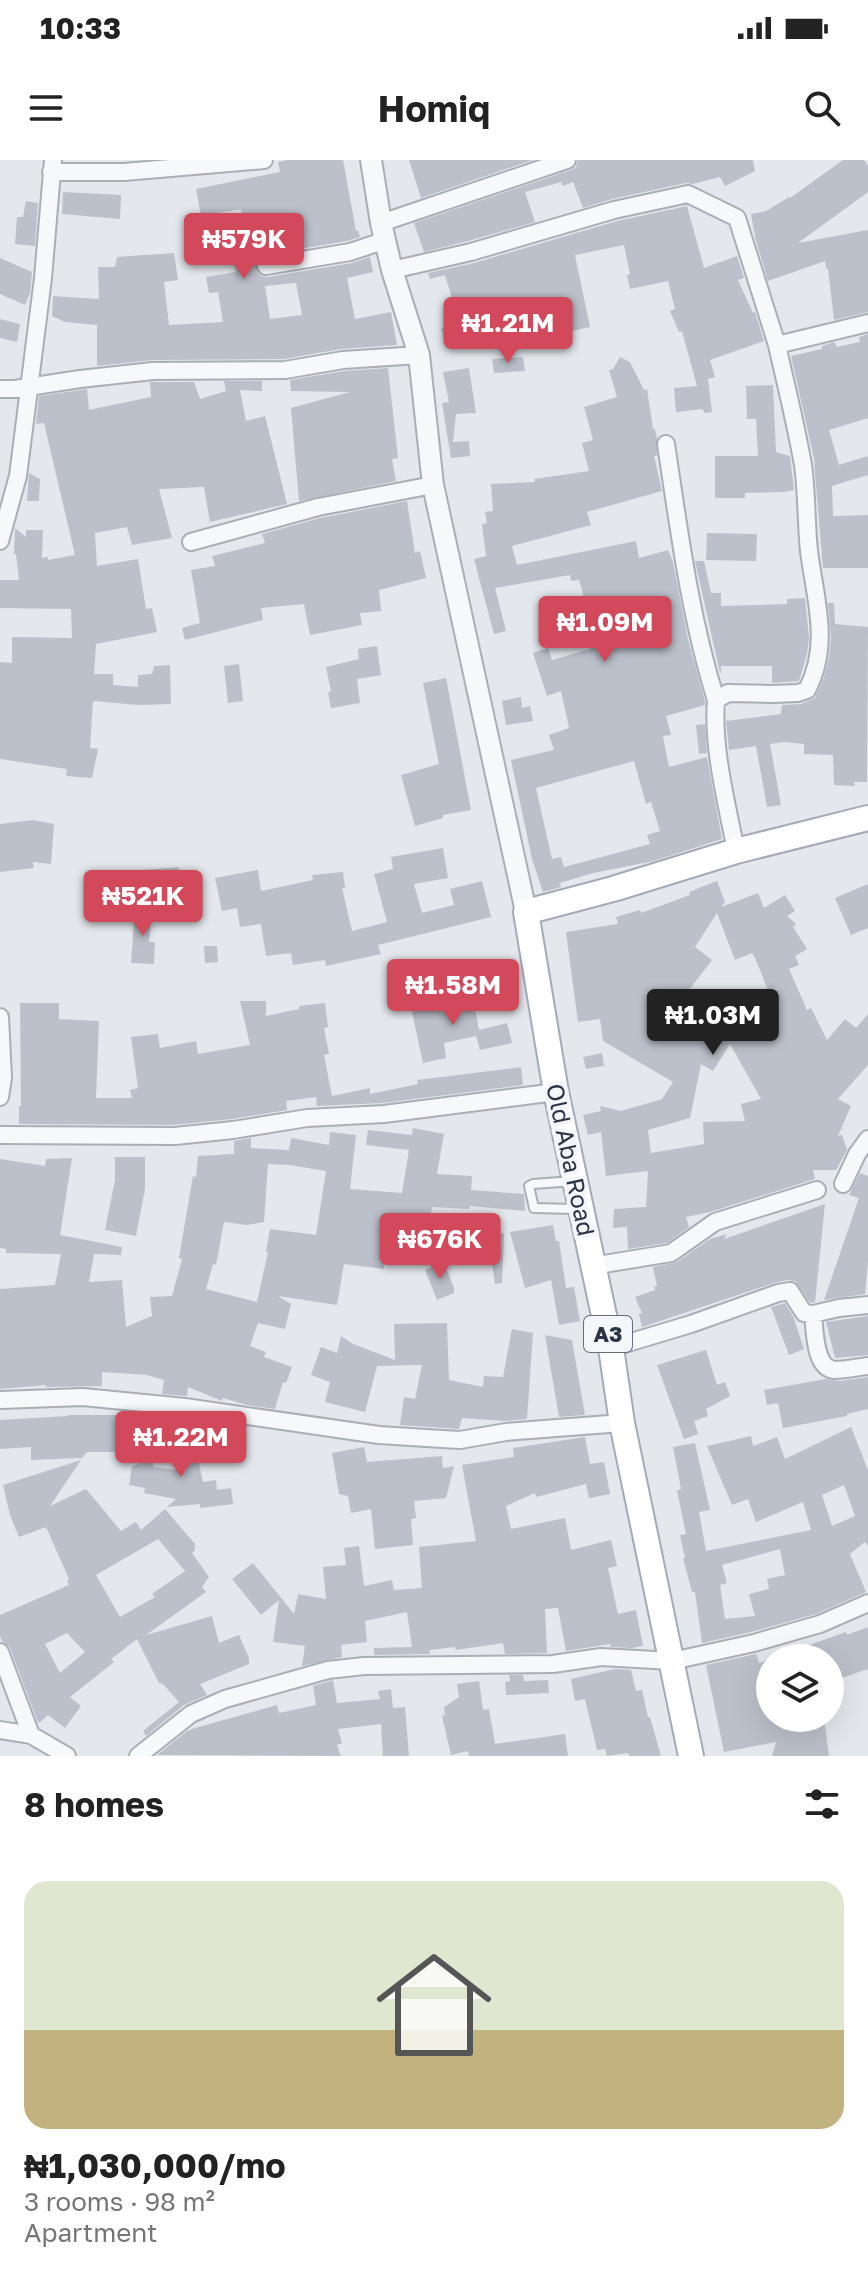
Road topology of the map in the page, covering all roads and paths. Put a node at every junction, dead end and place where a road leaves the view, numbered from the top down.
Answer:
1 (264, 160) edge
2 (371, 160) edge
3 (567, 160) edge
4 (52, 166) edge
5 (383, 232) junction
6 (266, 266) dead end
7 (392, 270) junction
8 (868, 323) edge
9 (777, 345) junction
10 (419, 355) junction
11 (28, 387) junction
12 (0, 389) edge
13 (666, 444) dead end
14 (433, 485) junction
15 (0, 541) edge
16 (191, 542) dead end
17 (716, 700) junction
18 (868, 818) edge
19 (736, 851) junction
20 (526, 912) junction
21 (0, 1017) edge
22 (556, 1092) junction
23 (0, 1097) edge
24 (0, 1135) edge
25 (868, 1139) edge
26 (574, 1181) junction
27 (843, 1184) dead end
28 (817, 1190) dead end
29 (580, 1209) junction
30 (592, 1266) junction
31 (868, 1305) edge
32 (813, 1314) junction
33 (611, 1348) junction
34 (868, 1366) edge
35 (0, 1400) edge
36 (622, 1423) junction
37 (868, 1603) edge
38 (0, 1652) edge
39 (672, 1661) junction
40 (0, 1732) edge
41 (34, 1737) junction
42 (66, 1756) edge
43 (138, 1756) edge
44 (691, 1756) edge

1 - 4 street
2 - 5 street
3 - 5 street
4 - 11 street
5 - 6 street
5 - 7 street
7 - 9 street
7 - 10 street
8 - 9 street
9 - 17 street
10 - 11 street
10 - 14 street
11 - 12 street
11 - 15 street
13 - 17 street
14 - 16 street
14 - 20 street
17 - 19 street
18 - 19 main road
19 - 20 main road
20 - 22 main road, Old Aba Road / A3
21 - 23 street
22 - 24 street
22 - 26 main road, Old Aba Road / A3
25 - 27 street
26 - 29 main road, Old Aba Road / A3
26 - 29 lane
28 - 30 street
29 - 30 main road, Old Aba Road / A3
30 - 33 main road, Old Aba Road / A3
31 - 32 street
32 - 33 street
32 - 34 street
33 - 36 main road, Old Aba Road / A3
35 - 36 street
36 - 39 main road, Old Aba Road / A3
37 - 39 street
38 - 41 street
39 - 43 street
39 - 44 main road, Old Aba Road / A3
40 - 41 street
41 - 42 street

